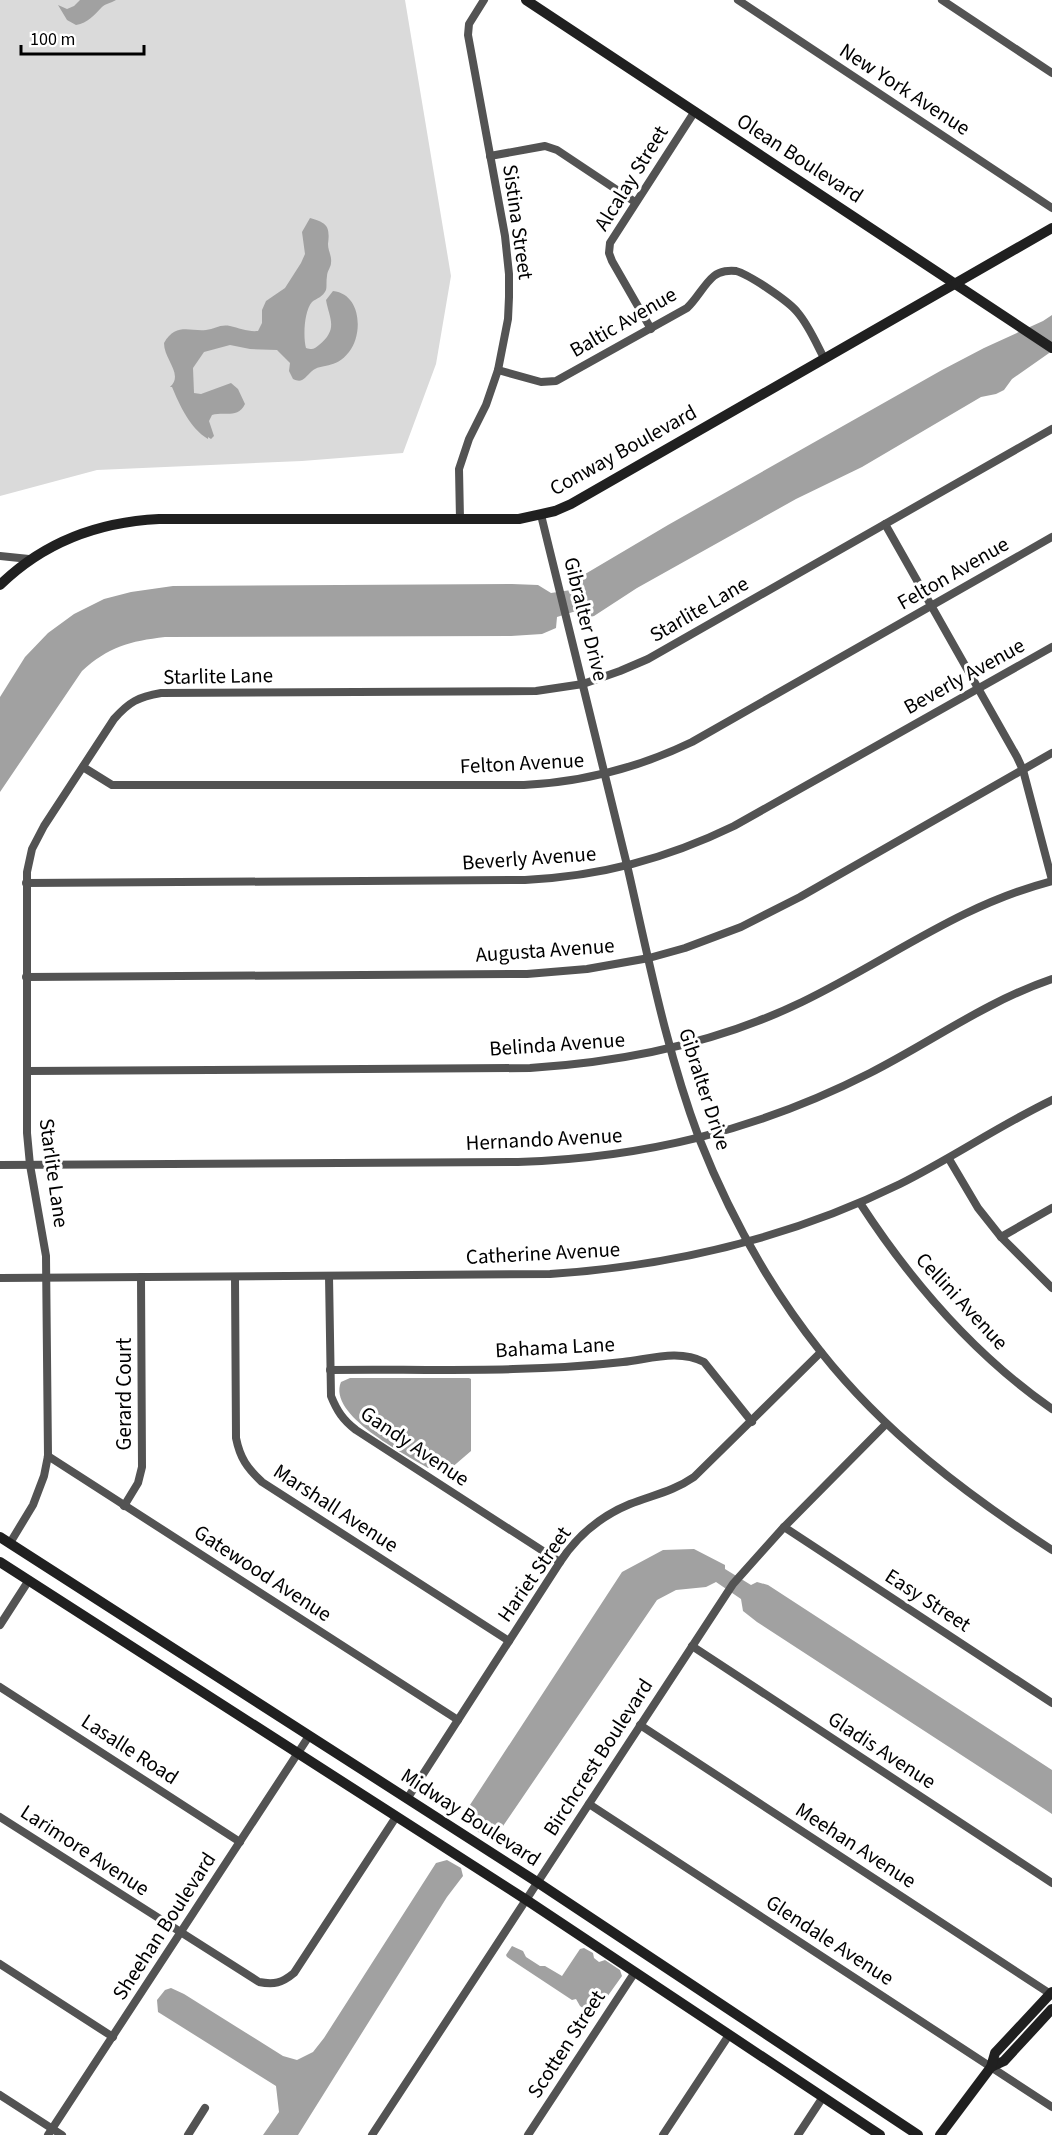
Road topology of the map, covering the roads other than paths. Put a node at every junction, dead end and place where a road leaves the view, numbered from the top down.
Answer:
1 (484, 0) edge
2 (526, 0) edge
3 (738, 0) edge
4 (942, 0) edge
5 (1052, 73) edge
6 (695, 111) junction
7 (490, 156) junction
8 (634, 202) junction
9 (1052, 208) edge
10 (1052, 228) edge
11 (955, 283) junction
12 (651, 329) junction
13 (1052, 348) edge
14 (824, 358) junction
15 (498, 370) junction
16 (1052, 429) edge
17 (541, 515) junction
18 (460, 519) junction
19 (885, 525) junction
20 (1052, 537) edge
21 (0, 555) edge
22 (29, 559) junction
23 (0, 585) edge
24 (932, 606) junction
25 (1052, 647) edge
26 (583, 684) junction
27 (978, 688) junction
28 (1052, 753) edge
29 (83, 767) junction
30 (1023, 770) junction
31 (605, 775) junction
32 (627, 867) junction
33 (1052, 881) edge
34 (26, 883) junction
35 (649, 958) junction
36 (26, 977) junction
37 (1052, 979) edge
38 (671, 1049) junction
39 (27, 1071) junction
40 (1052, 1100) edge
41 (700, 1138) junction
42 (949, 1159) junction
43 (0, 1165) edge
44 (30, 1165) junction
45 (860, 1203) junction
46 (1052, 1208) edge
47 (1001, 1237) junction
48 (748, 1242) junction
49 (329, 1276) junction
50 (141, 1277) junction
51 (235, 1277) junction
52 (0, 1278) edge
53 (47, 1278) junction
54 (1052, 1288) edge
55 (821, 1352) junction
56 (330, 1370) junction
57 (1052, 1409) edge
58 (752, 1422) junction
59 (886, 1424) junction
60 (48, 1456) junction
61 (124, 1506) junction
62 (784, 1527) junction
63 (5, 1540) edge
64 (1052, 1550) edge
65 (0, 1562) edge
66 (560, 1562) junction
67 (29, 1580) junction
68 (0, 1625) edge
69 (509, 1641) junction
70 (692, 1646) junction
71 (0, 1687) edge
72 (1052, 1703) edge
73 (458, 1720) junction
74 (640, 1725) junction
75 (309, 1736) junction
76 (298, 1753) junction
77 (407, 1799) junction
78 (589, 1804) junction
79 (0, 1817) edge
80 (396, 1817) junction
81 (240, 1842) junction
82 (537, 1882) junction
83 (1052, 1883) edge
84 (525, 1899) junction
85 (181, 1933) junction
86 (0, 1964) edge
87 (635, 1972) junction
88 (1051, 1994) edge
89 (1052, 2009) edge
90 (729, 2035) junction
91 (113, 2037) junction
92 (992, 2067) junction
93 (0, 2095) edge
94 (823, 2097) junction
95 (1052, 2107) edge
96 (205, 2108) dead end
97 (50, 2132) edge
98 (62, 2135) edge
99 (188, 2135) edge
100 (372, 2135) edge
101 (528, 2135) edge
102 (663, 2135) edge
103 (798, 2135) edge
104 (880, 2135) edge
105 (918, 2135) edge
106 (940, 2135) edge

1 - 7 street, Sistina Street
2 - 6 street, Olean Boulevard
3 - 9 street, New York Avenue
4 - 5 street
6 - 8 street, Alcalay Street
6 - 11 street, Olean Boulevard
7 - 8 street
7 - 15 street, Sistina Street
8 - 12 street, Alcalay Street
10 - 11 street, Conway Boulevard
11 - 13 street, Olean Boulevard
11 - 14 street, Conway Boulevard
12 - 14 street, Baltic Avenue
12 - 15 street, Baltic Avenue
14 - 17 street, Conway Boulevard
15 - 18 street, Sistina Street
16 - 19 street, Starlite Lane
17 - 18 street, Conway Boulevard
17 - 26 street, Gibralter Drive
18 - 22 street, Conway Boulevard
19 - 24 street
19 - 26 street, Starlite Lane
20 - 24 street, Felton Avenue
21 - 22 street
22 - 23 street, Conway Boulevard
24 - 27 street
24 - 31 street, Felton Avenue
25 - 27 street, Beverly Avenue
26 - 29 street, Starlite Lane
26 - 31 street, Gibralter Drive
27 - 30 street
27 - 32 street, Beverly Avenue
28 - 30 street, Augusta Avenue
29 - 31 street, Felton Avenue
29 - 34 street, Starlite Lane
30 - 33 street
30 - 35 street, Augusta Avenue
31 - 32 street, Gibralter Drive
32 - 34 street, Beverly Avenue
32 - 35 street, Gibralter Drive
33 - 38 street, Belinda Avenue
34 - 36 street, Starlite Lane
35 - 36 street, Augusta Avenue
35 - 38 street, Gibralter Drive
36 - 39 street, Starlite Lane
37 - 41 street, Hernando Avenue
38 - 39 street, Belinda Avenue
38 - 41 street, Gibralter Drive
39 - 44 street, Starlite Lane
40 - 42 street, Catherine Avenue
41 - 44 street, Hernando Avenue
41 - 48 street, Gibralter Drive
42 - 45 street, Catherine Avenue
42 - 47 street
43 - 44 street, Hernando Avenue
44 - 53 street, Starlite Lane
45 - 48 street, Catherine Avenue
45 - 57 street, Cellini Avenue
46 - 47 street
47 - 54 street
48 - 49 street, Catherine Avenue
48 - 55 street, Gibralter Drive
49 - 51 street, Catherine Avenue
49 - 56 street, Gandy Avenue
50 - 51 street, Catherine Avenue
50 - 53 street, Catherine Avenue
50 - 61 street, Gerard Court
51 - 69 street, Marshall Avenue
52 - 53 street, Catherine Avenue
53 - 60 street, Starlite Lane
55 - 58 street, Hariet Street
55 - 59 street, Gibralter Drive
56 - 58 street, Bahama Lane
56 - 66 street, Gandy Avenue
58 - 66 street, Hariet Street
59 - 62 street, Birchcrest Boulevard
59 - 64 street, Gibralter Drive
60 - 61 street, Gatewood Avenue
60 - 63 street, Starlite Lane
61 - 73 street, Gatewood Avenue
62 - 70 street, Birchcrest Boulevard
62 - 72 street, Easy Street
63 - 75 street, Midway Boulevard
65 - 67 street, Midway Boulevard
66 - 69 street, Hariet Street
67 - 68 street
67 - 76 street, Midway Boulevard
69 - 73 street, Hariet Street
70 - 74 street, Birchcrest Boulevard
70 - 83 street, Gladis Avenue
71 - 81 street, Lasalle Road
73 - 77 street, Hariet Street
74 - 78 street, Birchcrest Boulevard
74 - 88 street, Meehan Avenue
75 - 76 street, Sheehan Boulevard
75 - 77 street, Midway Boulevard
76 - 80 street, Midway Boulevard
76 - 81 street, Sheehan Boulevard
77 - 82 street, Midway Boulevard
78 - 82 street, Birchcrest Boulevard
78 - 92 street, Glendale Avenue
79 - 85 street, Larimore Avenue
80 - 84 street, Midway Boulevard
80 - 85 street
81 - 85 street, Sheehan Boulevard
82 - 84 street, Birchcrest Boulevard
82 - 105 street, Midway Boulevard
84 - 87 street, Midway Boulevard
84 - 100 street, Birchcrest Boulevard
85 - 91 street, Sheehan Boulevard
86 - 91 street
87 - 90 street, Midway Boulevard
87 - 101 street, Scotten Street
88 - 92 street
89 - 92 street
90 - 94 street, Midway Boulevard
90 - 102 street
91 - 97 street, Sheehan Boulevard
92 - 95 street, Glendale Avenue
92 - 106 street
93 - 97 street
94 - 103 street
94 - 104 street, Midway Boulevard
96 - 99 street
97 - 98 street

